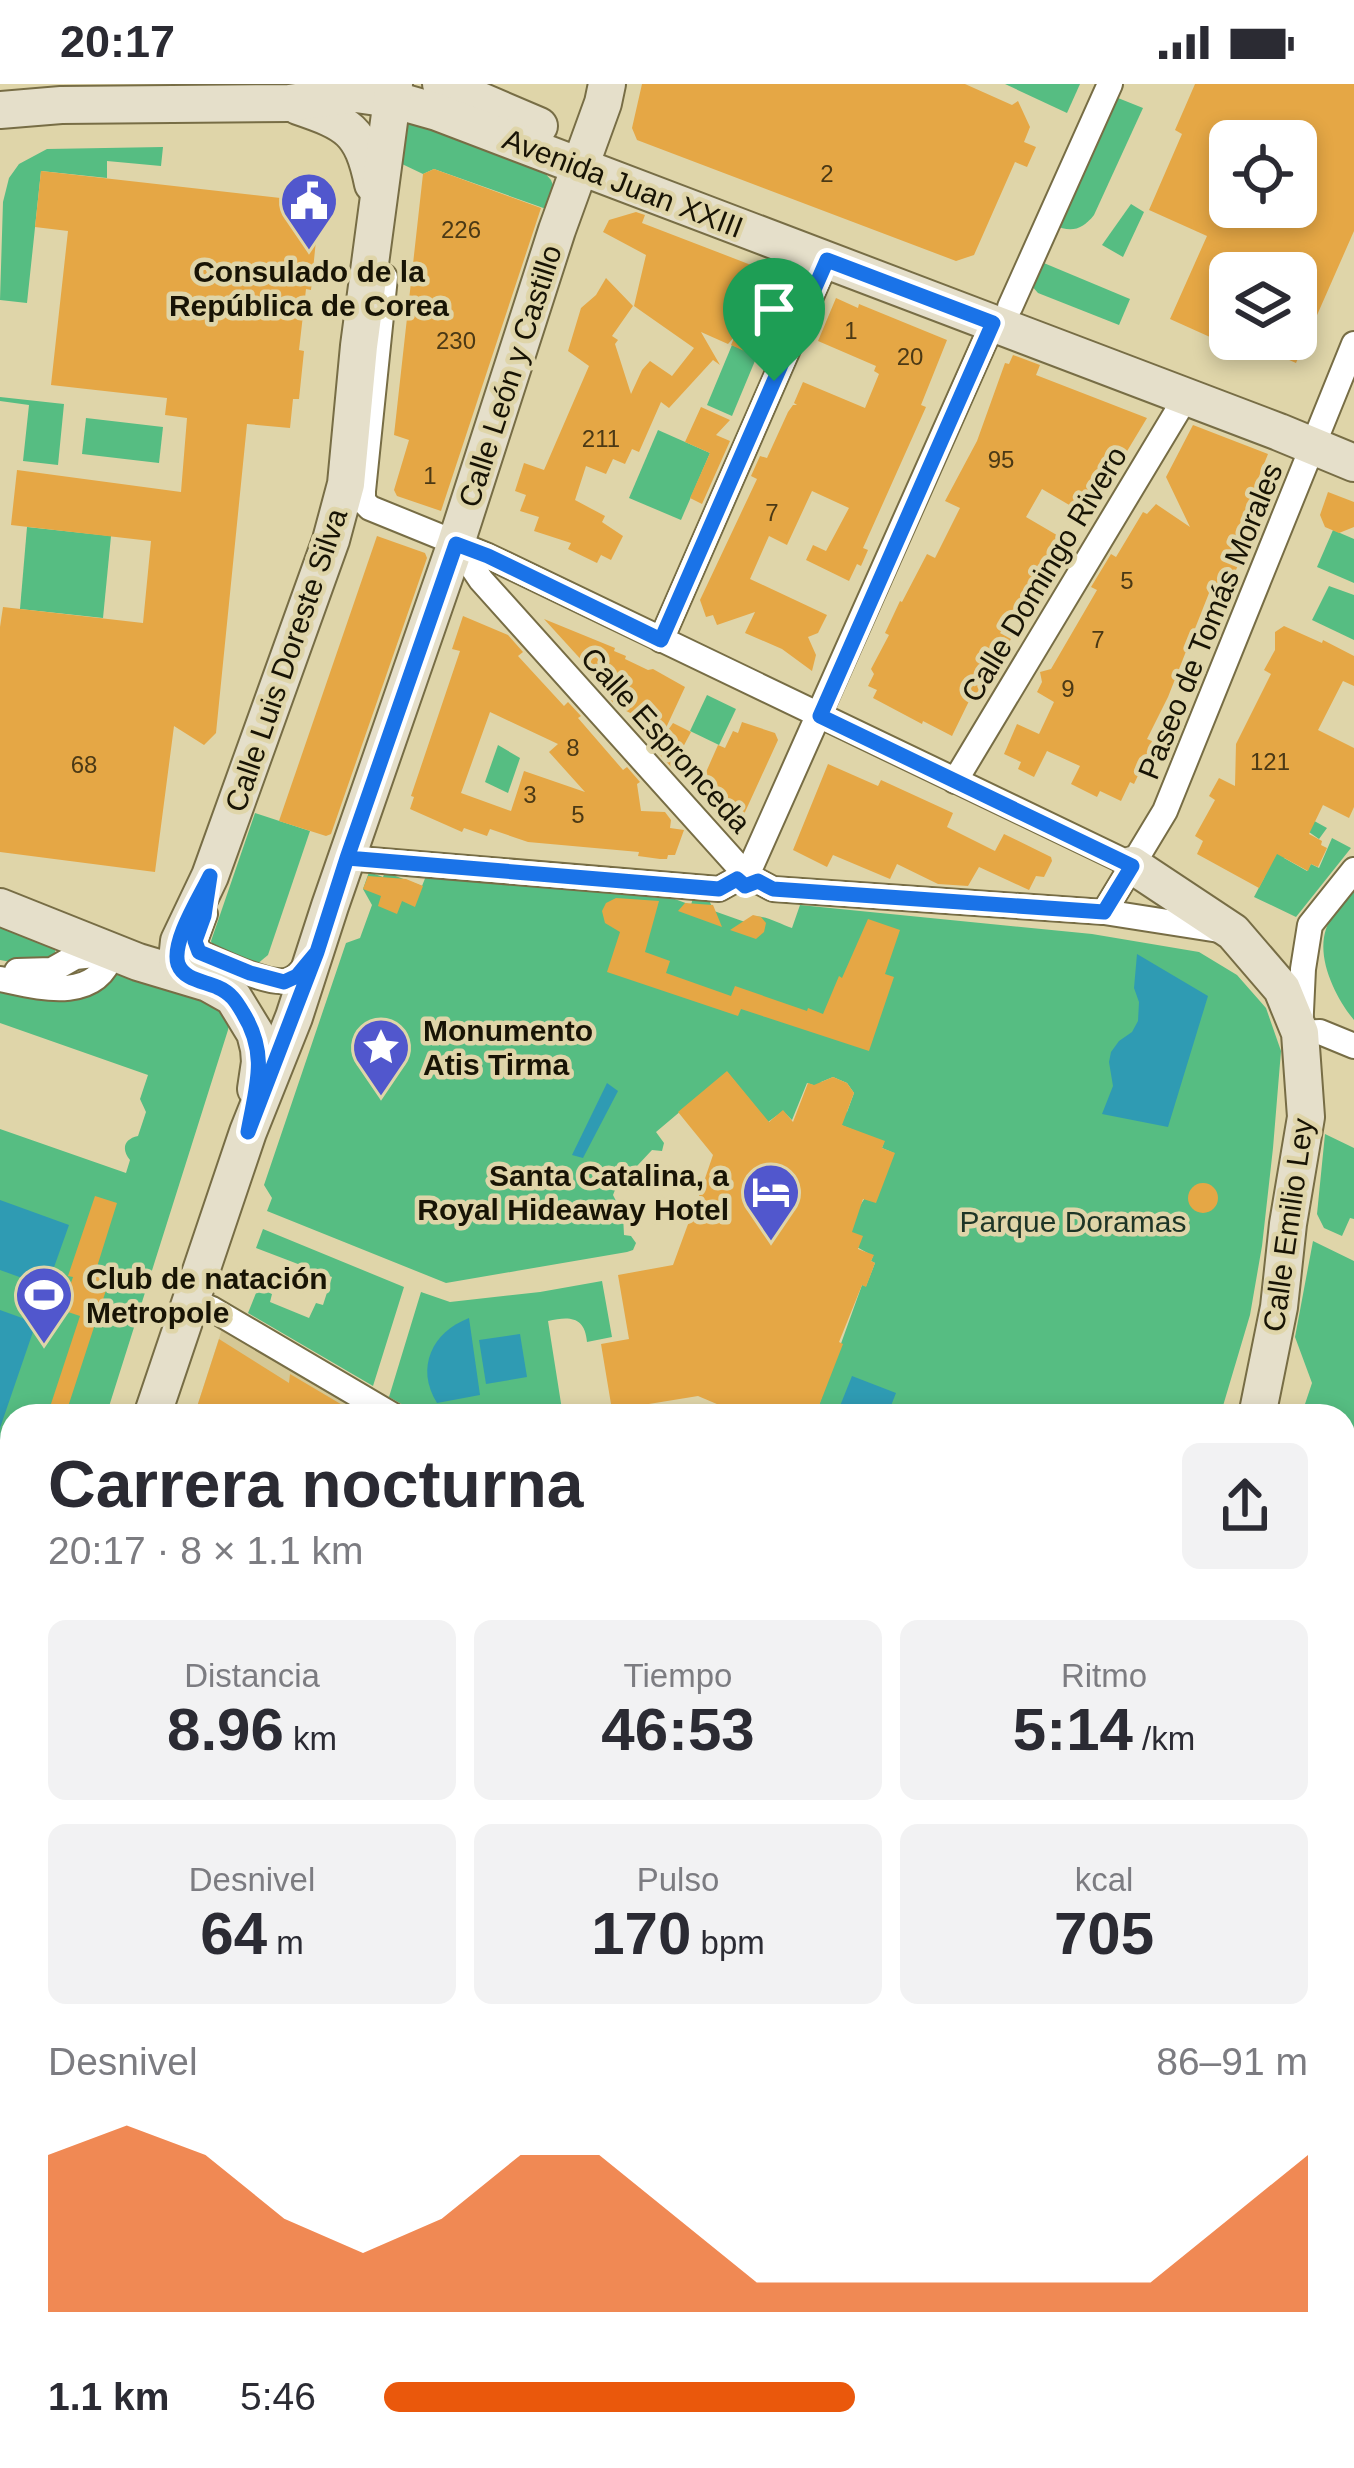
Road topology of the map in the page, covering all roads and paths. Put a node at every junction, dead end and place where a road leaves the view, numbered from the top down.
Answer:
1 (441, 84) edge
2 (608, 84) edge
3 (1110, 84) edge
4 (392, 92) edge
5 (289, 103) junction
6 (61, 105) junction
7 (0, 110) edge
8 (0, 132) edge
9 (383, 155) junction
10 (584, 156) junction
11 (378, 205) junction
12 (827, 260) junction
13 (1001, 315) junction
14 (1354, 344) edge
15 (1186, 397) junction
16 (1330, 438) edge
17 (1354, 464) edge
18 (456, 544) junction
19 (661, 640) junction
20 (820, 716) junction
21 (955, 782) junction
22 (347, 858) junction
23 (1132, 866) junction
24 (1354, 870) edge
25 (746, 873) junction
26 (210, 876) junction
27 (0, 907) edge
28 (1104, 912) junction
29 (1233, 932) junction
30 (317, 952) junction
31 (125, 958) junction
32 (182, 958) junction
33 (0, 967) edge
34 (0, 979) edge
35 (1300, 1034) junction
36 (1354, 1046) edge
37 (248, 1132) junction
38 (190, 1300) junction
39 (156, 1404) edge
40 (374, 1404) edge
41 (1259, 1404) edge

1 - 10 street, Avenida Juan XXIII
2 - 10 street, Calle León y Castillo
3 - 13 street
4 - 5 street, Avenida Juan XXIII
4 - 9 street, Calle Luis Doreste Silva
4 - 10 street, Avenida Juan XXIII
5 - 6 street, Avenida Juan XXIII
5 - 11 street
6 - 7 street, Avenida Juan XXIII
6 - 8 street
9 - 11 street, Calle Luis Doreste Silva
9 - 18 street, Calle Luis Doreste Silva
10 - 12 street, Avenida Juan XXIII
10 - 13 street, Avenida Juan XXIII
10 - 18 street, Calle León y Castillo
11 - 26 street, Calle Luis Doreste Silva
12 - 13 street, Avenida Juan XXIII
12 - 19 street
13 - 15 street, Avenida Juan XXIII
13 - 16 street, Avenida Juan XXIII
13 - 20 street
14 - 16 street, Paseo de Tomás Morales
15 - 16 street, Avenida Juan XXIII
15 - 21 street, Calle Domingo Rivero
16 - 17 street, Avenida Juan XXIII
16 - 23 street, Paseo de Tomás Morales
18 - 19 street
18 - 22 street, Calle León y Castillo
18 - 25 street, Calle Espronceda
19 - 20 street
20 - 21 street
20 - 25 street
21 - 23 street
22 - 25 street
22 - 30 street, Calle León y Castillo
23 - 28 street, Paseo de Tomás Morales
23 - 29 street
24 - 35 street
25 - 28 street
26 - 30 street
26 - 32 street, Calle Luis Doreste Silva
27 - 31 street
28 - 29 street
29 - 35 street
30 - 37 street, Calle León y Castillo
31 - 32 street
31 - 33 street
31 - 34 street
32 - 37 street
35 - 36 street
35 - 41 street, Calle Emilio Ley
37 - 38 street, Calle León y Castillo
38 - 39 street, Calle León y Castillo
38 - 40 street

